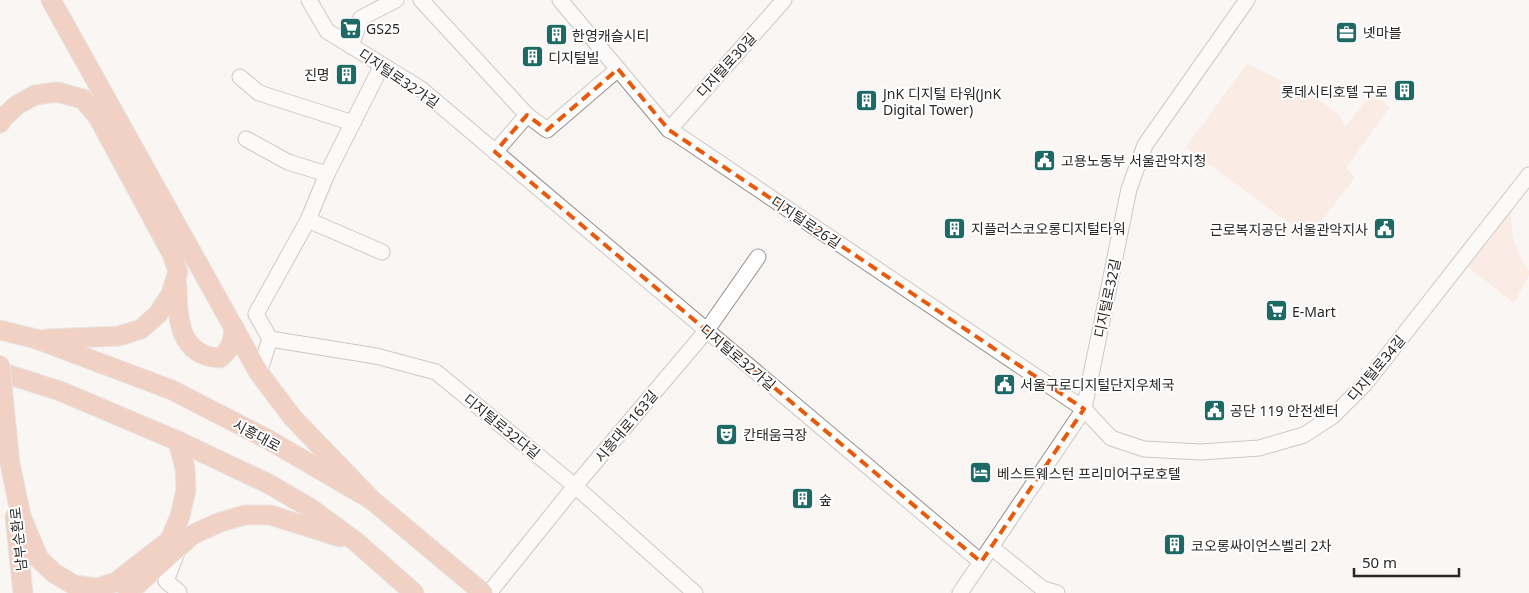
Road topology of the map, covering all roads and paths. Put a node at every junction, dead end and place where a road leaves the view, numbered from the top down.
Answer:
1 (51, 0) edge
2 (309, 0) edge
3 (396, 0) edge
4 (421, 0) edge
5 (560, 0) edge
6 (784, 0) edge
7 (1247, 0) edge
8 (351, 46) junction
9 (382, 65) junction
10 (618, 69) junction
11 (240, 77) dead end
12 (527, 115) junction
13 (0, 123) edge
14 (353, 123) junction
15 (669, 130) junction
16 (246, 139) dead end
17 (495, 152) junction
18 (327, 174) junction
19 (1529, 175) edge
20 (308, 220) junction
21 (382, 252) dead end
22 (758, 257) dead end
23 (178, 271) junction
24 (234, 327) junction
25 (0, 330) edge
26 (707, 330) junction
27 (36, 339) junction
28 (270, 339) junction
29 (0, 365) edge
30 (0, 372) edge
31 (259, 373) junction
32 (1084, 409) junction
33 (178, 441) junction
34 (10, 464) junction
35 (575, 486) junction
36 (372, 500) junction
37 (355, 541) junction
38 (180, 546) junction
39 (991, 547) junction
40 (981, 562) junction
41 (23, 593) edge
42 (128, 593) edge
43 (180, 593) edge
44 (414, 593) edge
45 (484, 593) edge
46 (488, 593) edge
47 (695, 593) edge
48 (960, 593) edge
49 (1057, 593) edge

1 - 24 main road
2 - 8 street, 디지털로32가길
3 - 8 street
4 - 12 street
5 - 10 street, 디지털로26길
6 - 15 street, 디지털로30길
7 - 32 street, 디지털로32길
8 - 9 street, 디지털로32가길
9 - 14 street
9 - 17 street, 디지털로32가길
10 - 12 street
10 - 15 street, 디지털로26길
11 - 14 street
12 - 17 street
13 - 23 main road
14 - 18 street
15 - 32 street, 디지털로26길
16 - 18 street
17 - 26 street, 디지털로32가길
18 - 20 street
19 - 32 street, 디지털로34길
20 - 21 street
20 - 28 street
22 - 26 street, 시흥대로163길
23 - 24 main road
23 - 27 main road
24 - 31 main road
25 - 27 main road, 시흥대로
26 - 35 street, 시흥대로163길
26 - 40 street, 디지털로32가길
27 - 36 main road, 시흥대로
28 - 31 street
28 - 35 street, 디지털로32다길
29 - 34 main road, 남부순환로, bridge
30 - 33 main road
31 - 36 main road
32 - 39 street, 디지털로32길
33 - 34 main road
33 - 37 main road
34 - 41 main road, 남부순환로
35 - 46 street, 시흥대로163길
35 - 47 street, 디지털로32다길
36 - 45 main road, 시흥대로
37 - 38 main road
37 - 44 main road
38 - 42 main road
38 - 43 street
39 - 40 street, 디지털로32길
39 - 49 street
40 - 48 street, 디지털로32길

